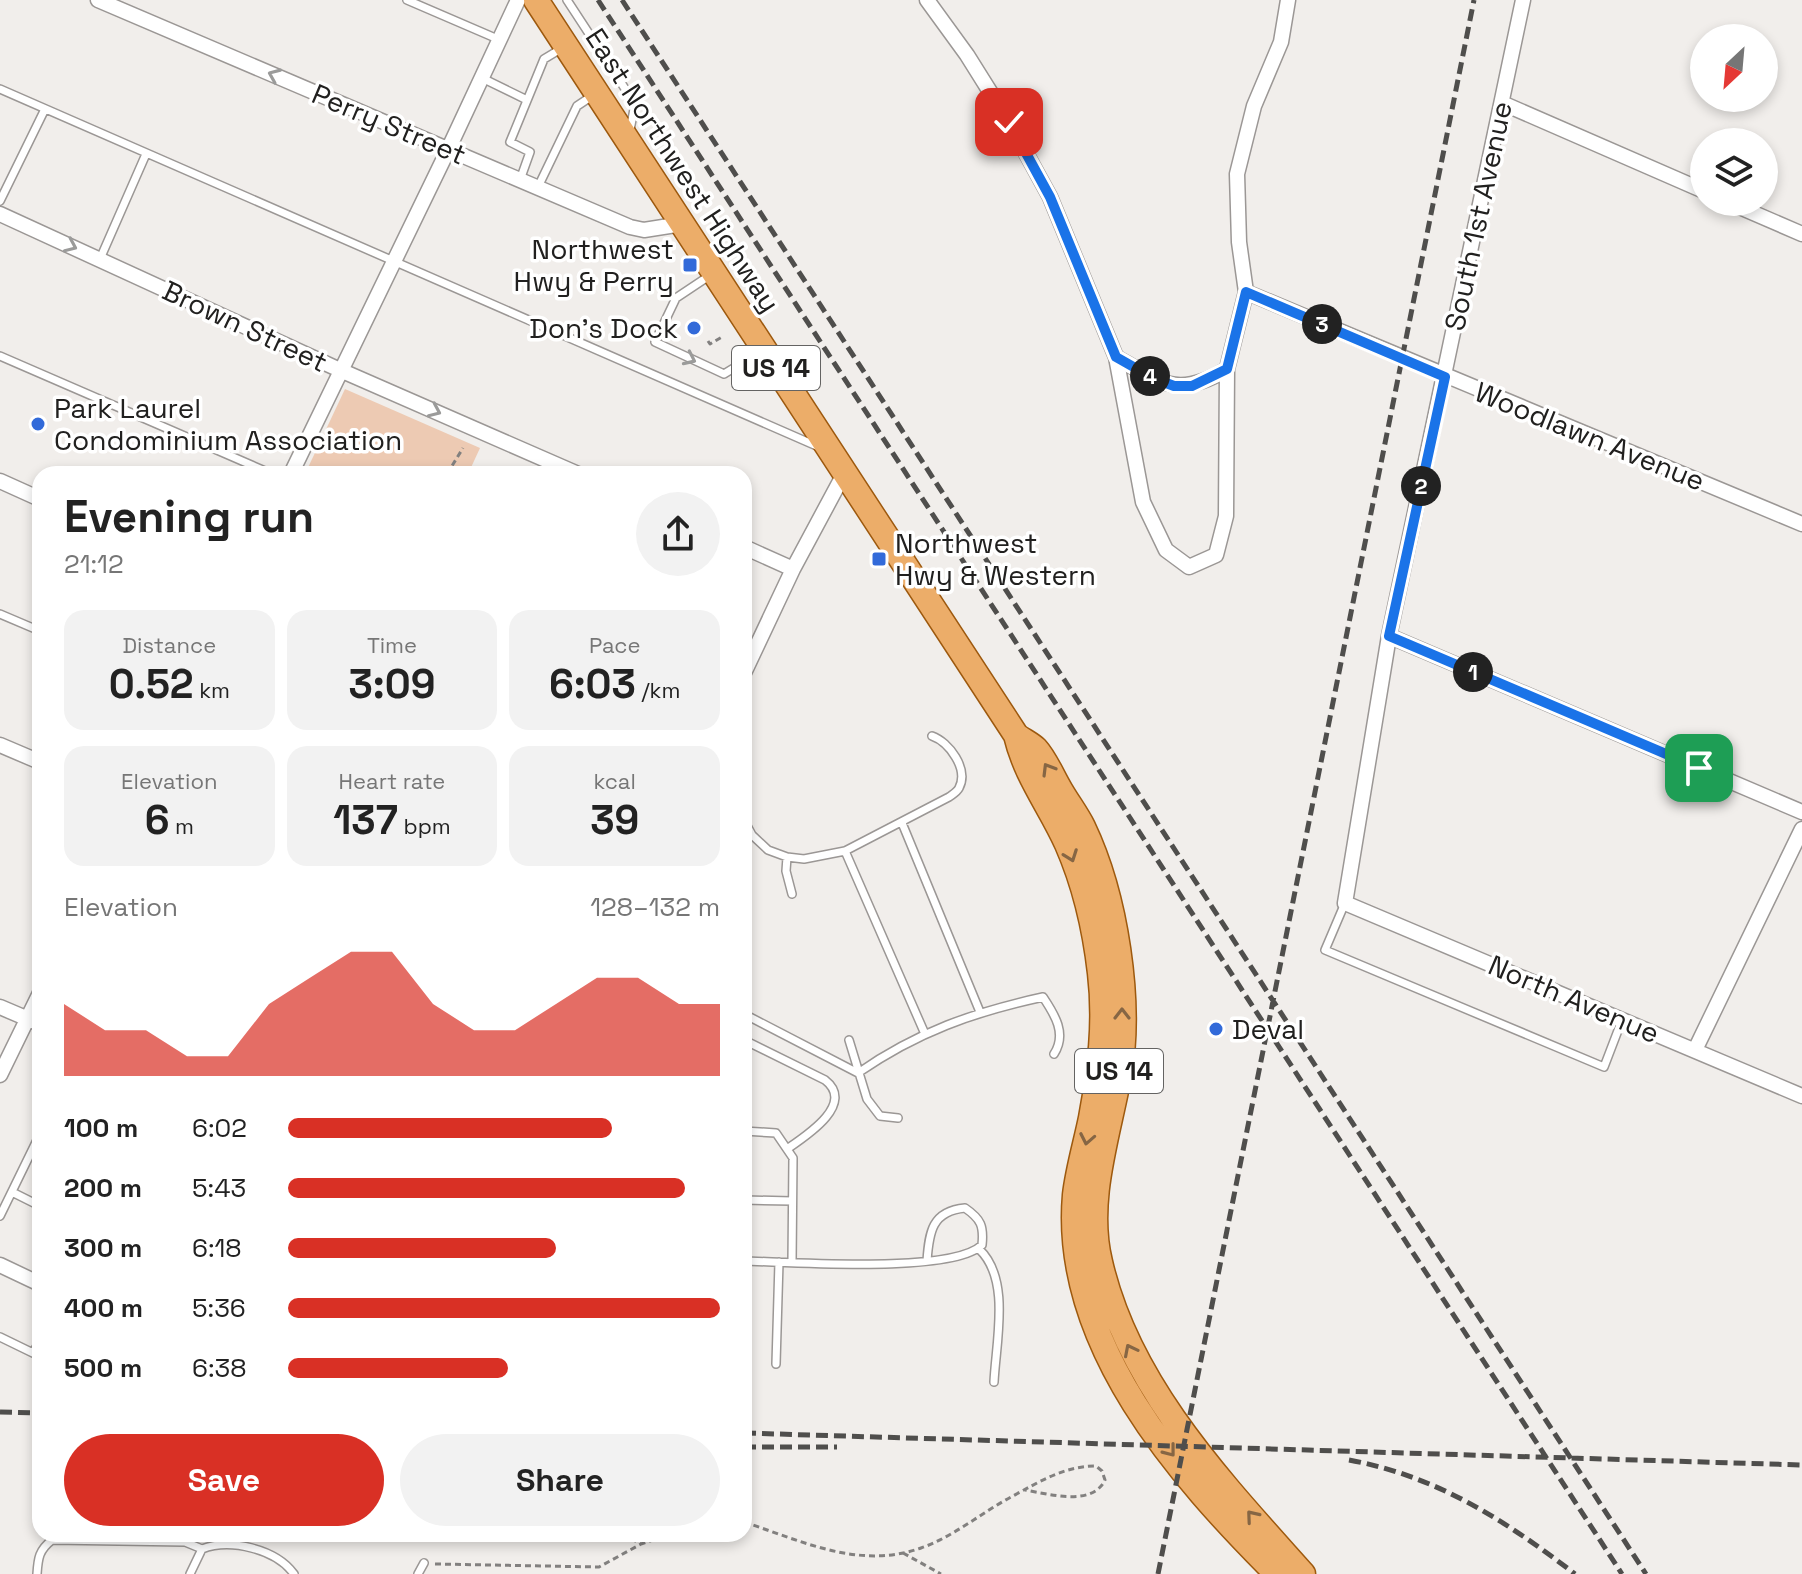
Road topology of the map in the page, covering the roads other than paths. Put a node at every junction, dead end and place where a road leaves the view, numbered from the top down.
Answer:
1 (98, 0) edge
2 (407, 0) edge
3 (518, 0) edge
4 (536, 0) edge
5 (567, 0) edge
6 (927, 0) edge
7 (1288, 0) edge
8 (1523, 0) edge
9 (500, 40) junction
10 (566, 46) junction
11 (482, 78) junction
12 (0, 89) edge
13 (597, 92) junction
14 (527, 100) junction
15 (1502, 103) junction
16 (45, 109) junction
17 (628, 140) junction
18 (448, 150) junction
19 (146, 154) junction
20 (520, 180) junction
21 (1690, 185) edge
22 (537, 188) junction
23 (0, 201) edge
24 (0, 214) edge
25 (1760, 216) edge
26 (682, 224) junction
27 (1802, 234) edge
28 (100, 259) junction
29 (393, 263) junction
30 (714, 272) junction
31 (1246, 292) junction
32 (764, 349) junction
33 (0, 356) edge
34 (1116, 357) junction
35 (1227, 369) junction
36 (340, 370) junction
37 (1445, 377) junction
38 (838, 463) junction
39 (254, 466) edge
40 (295, 466) edge
41 (560, 466) edge
42 (0, 481) edge
43 (32, 495) edge
44 (1802, 524) edge
45 (752, 551) edge
46 (793, 569) junction
47 (0, 614) edge
48 (32, 628) edge
49 (1389, 636) junction
50 (752, 656) edge
51 (1016, 735) junction
52 (932, 736) dead end
53 (0, 745) edge
54 (32, 759) edge
55 (1802, 812) edge
56 (902, 823) junction
57 (1802, 829) edge
58 (752, 835) edge
59 (845, 851) junction
60 (787, 857) junction
61 (792, 894) dead end
62 (1345, 903) junction
63 (0, 1007) edge
64 (980, 1012) junction
65 (752, 1018) edge
66 (32, 1020) edge
67 (1622, 1020) junction
68 (32, 1024) edge
69 (925, 1034) junction
70 (849, 1040) dead end
71 (752, 1044) edge
72 (1695, 1050) junction
73 (1054, 1054) dead end
74 (858, 1073) junction
75 (0, 1075) edge
76 (1802, 1096) edge
77 (898, 1118) dead end
78 (752, 1132) edge
79 (787, 1149) junction
80 (32, 1151) edge
81 (12, 1192) junction
82 (752, 1200) edge
83 (792, 1201) junction
84 (32, 1202) edge
85 (0, 1216) edge
86 (979, 1249) junction
87 (752, 1261) edge
88 (927, 1261) junction
89 (779, 1262) junction
90 (792, 1262) junction
91 (0, 1265) edge
92 (32, 1280) edge
93 (0, 1337) edge
94 (32, 1353) edge
95 (776, 1364) dead end
96 (994, 1382) dead end
97 (49, 1542) edge
98 (185, 1542) edge
99 (202, 1549) junction
100 (424, 1563) road end
101 (37, 1574) edge
102 (190, 1574) edge
103 (294, 1574) edge
104 (418, 1574) edge
105 (1277, 1574) edge
106 (1303, 1574) edge

18 -> 1 street, Perry Street
2 - 9 lane
3 - 9 street
4 - 10 main road, East Northwest Highway / US 14
5 - 17 lane
6 - 34 street
7 - 31 street
8 - 15 street, South 1st Avenue
9 - 11 street
10 - 13 main road, East Northwest Highway / US 14
10 - 14 lane
11 - 14 lane
11 - 18 street
12 - 16 lane
13 - 17 main road, East Northwest Highway / US 14
13 - 22 lane
14 - 20 lane
15 - 21 street
15 - 37 street, South 1st Avenue
16 - 19 lane
16 - 23 lane
17 - 26 main road, East Northwest Highway / US 14
18 - 20 street, Perry Street
18 - 29 street
19 - 28 lane
19 - 29 lane
20 - 22 street, Perry Street
22 - 26 street, Perry Street
24 -> 28 street, Brown Street
25 - 27 street
26 - 30 main road, East Northwest Highway / US 14
28 - 36 street, Brown Street
29 - 36 street
29 - 38 lane
30 - 32 main road, East Northwest Highway / US 14
30 -> 32 lane
31 - 35 street
31 - 37 street, Woodlawn Avenue
32 - 38 main road, East Northwest Highway / US 14
33 - 39 lane
34 - 35 street
34 - 35 street
36 - 40 street
36 -> 41 street, Brown Street
37 - 44 street, Woodlawn Avenue
37 - 49 street, South 1st Avenue
38 - 46 street
38 - 51 main road, East Northwest Highway / US 14
42 - 43 street
45 - 46 street
46 - 50 street
47 - 48 lane
49 - 55 street
49 - 62 street, South 1st Avenue
51 -> 105 main road, East Northwest Highway / US 14
106 -> 51 main road, East Northwest Highway / US 14
52 - 56 lane
53 - 54 street
56 - 59 lane
56 - 64 lane
57 - 72 street
58 - 60 lane
59 - 60 lane
59 - 69 lane
60 - 61 lane
62 - 67 street, North Avenue
62 - 67 lane
63 - 66 street
64 - 69 lane
64 - 73 lane
65 - 74 lane
67 - 72 street, North Avenue
68 - 75 street
69 - 74 lane
70 - 74 lane
71 - 79 lane
72 - 76 street, North Avenue
74 - 77 lane
78 - 79 lane
79 - 83 lane
80 - 81 lane
81 - 84 lane
81 - 85 lane
82 - 83 lane
83 - 90 lane
86 - 88 lane
86 - 88 lane
86 - 96 lane
87 - 89 lane
88 - 90 lane
89 - 90 lane
89 - 95 lane
91 - 92 street
93 - 94 lane
97 - 101 lane
98 - 99 lane
99 - 102 lane
99 - 103 lane
100 - 104 lane

